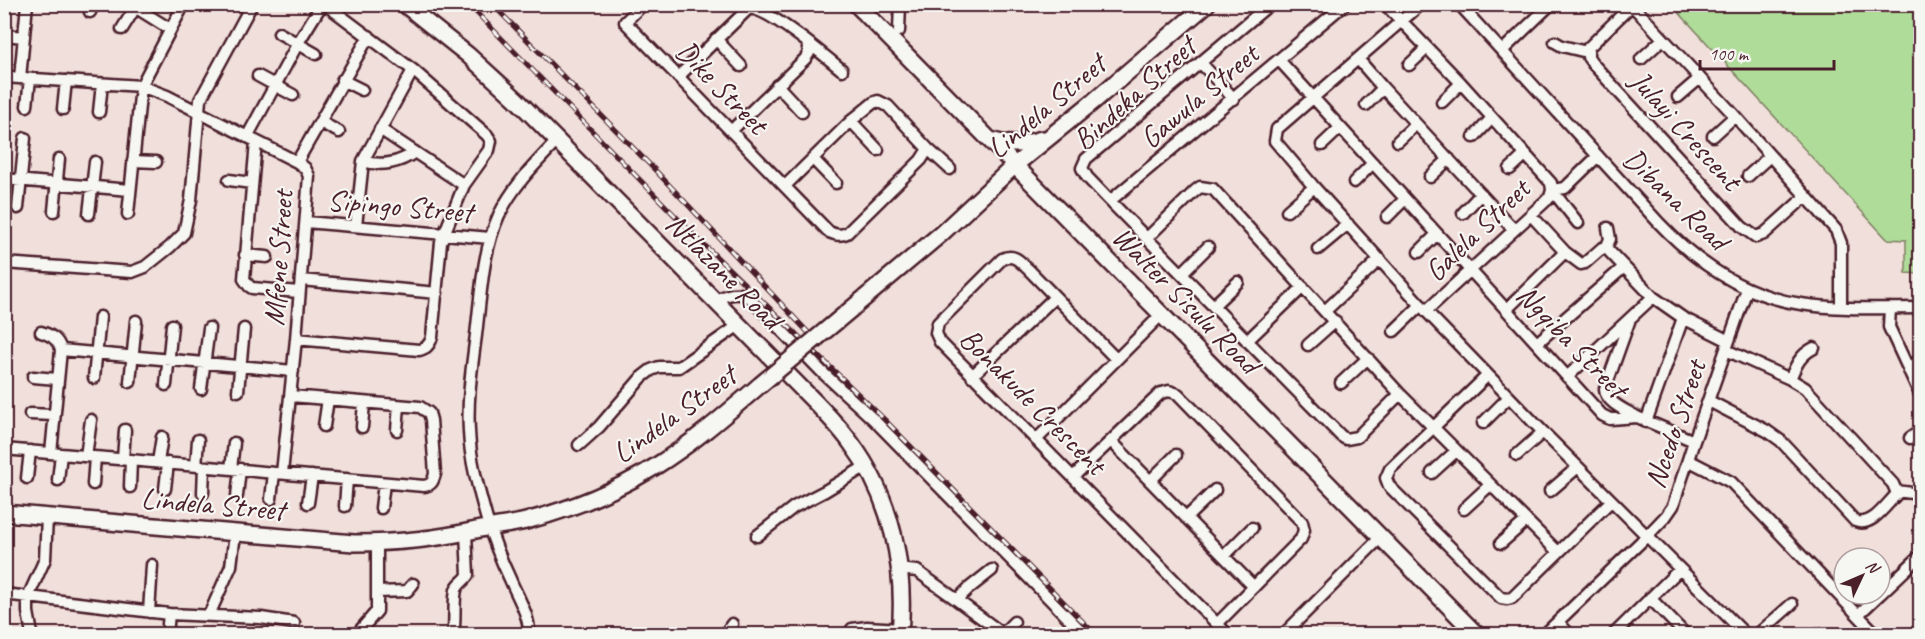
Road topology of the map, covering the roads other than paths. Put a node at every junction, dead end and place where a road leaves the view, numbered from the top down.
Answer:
1 (27, 4) edge
2 (184, 4) edge
3 (252, 4) edge
4 (323, 4) edge
5 (404, 4) edge
6 (643, 4) edge
7 (856, 4) edge
8 (900, 4) edge
9 (1207, 4) edge
10 (1270, 4) edge
11 (1345, 4) edge
12 (1385, 4) edge
13 (1422, 4) edge
14 (1459, 4) edge
15 (1631, 5) edge
16 (135, 6) edge
17 (1544, 7) edge
18 (1401, 22) junction
19 (170, 29) junction
20 (122, 30) dead end
21 (899, 31) dead end
22 (279, 33) dead end
23 (4, 35) edge
24 (369, 36) junction
25 (24, 37) junction
26 (716, 39) junction
27 (1663, 39) junction
28 (807, 42) junction
29 (1555, 42) dead end
30 (298, 43) junction
31 (1426, 49) junction
32 (1502, 51) junction
33 (1587, 52) junction
34 (316, 54) dead end
35 (1359, 59) junction
36 (1641, 59) dead end
37 (1280, 60) junction
38 (1201, 63) junction
39 (1409, 65) dead end
40 (741, 66) dead end
41 (412, 70) junction
42 (842, 70) dead end
43 (258, 76) dead end
44 (4, 77) edge
45 (678, 77) junction
46 (25, 78) junction
47 (1700, 78) junction
48 (342, 80) junction
49 (66, 81) junction
50 (1461, 83) junction
51 (102, 84) junction
52 (777, 85) junction
53 (141, 86) junction
54 (275, 86) junction
55 (1383, 88) junction
56 (362, 90) dead end
57 (293, 95) dead end
58 (1678, 97) dead end
59 (1313, 98) junction
60 (1234, 99) junction
61 (1442, 102) dead end
62 (1366, 105) dead end
63 (27, 106) dead end
64 (63, 109) dead end
65 (197, 111) junction
66 (99, 112) dead end
67 (802, 112) dead end
68 (1735, 116) junction
69 (1492, 118) junction
70 (851, 121) junction
71 (320, 122) junction
72 (1416, 124) junction
73 (1340, 128) junction
74 (380, 129) junction
75 (731, 131) junction
76 (339, 132) dead end
77 (1713, 136) dead end
78 (1474, 137) dead end
79 (25, 138) dead end
80 (1048, 138) junction
81 (252, 140) junction
82 (558, 140) junction
83 (990, 140) junction
84 (1398, 141) dead end
85 (1322, 145) dead end
86 (928, 149) junction
87 (878, 150) dead end
88 (415, 152) junction
89 (1526, 154) junction
90 (1598, 156) junction
91 (1770, 156) junction
92 (59, 159) dead end
93 (813, 159) junction
94 (1449, 159) junction
95 (133, 161) junction
96 (363, 161) junction
97 (95, 162) dead end
98 (156, 162) dead end
99 (297, 162) junction
100 (1372, 163) junction
101 (1015, 165) junction
102 (950, 169) dead end
103 (1509, 169) dead end
104 (1748, 176) dead end
105 (1430, 177) dead end
106 (4, 179) edge
107 (229, 180) dead end
108 (21, 181) junction
109 (1354, 182) dead end
110 (252, 183) junction
111 (836, 183) dead end
112 (57, 184) junction
113 (464, 185) junction
114 (785, 186) junction
115 (92, 187) junction
116 (1314, 188) junction
117 (130, 190) junction
118 (1552, 190) junction
119 (1481, 194) junction
120 (1806, 196) junction
121 (1405, 199) junction
122 (1110, 201) junction
123 (18, 208) dead end
124 (54, 211) dead end
125 (1287, 211) dead end
126 (1463, 213) dead end
127 (89, 214) dead end
128 (128, 214) dead end
129 (1531, 215) junction
130 (1387, 217) dead end
131 (306, 222) junction
132 (1578, 223) dead end
133 (1348, 224) junction
134 (356, 226) junction
135 (1608, 228) dead end
136 (1514, 230) junction
137 (1437, 234) junction
138 (444, 235) junction
139 (490, 238) junction
140 (1147, 238) junction
141 (1208, 247) dead end
142 (1605, 248) junction
143 (1318, 249) dead end
144 (1419, 252) dead end
145 (1565, 252) junction
146 (245, 255) junction
147 (267, 257) dead end
148 (1380, 259) junction
149 (4, 263) edge
150 (1624, 267) junction
151 (1471, 270) junction
152 (1182, 273) junction
153 (301, 280) junction
154 (1238, 282) dead end
155 (1303, 286) junction
156 (1747, 289) junction
157 (299, 292) junction
158 (437, 293) junction
159 (1055, 297) junction
160 (1653, 297) junction
161 (715, 301) junction
162 (1213, 306) junction
163 (1424, 308) junction
164 (1841, 308) junction
165 (1890, 308) junction
166 (1920, 308) edge
167 (1507, 309) junction
168 (1325, 310) junction
169 (1162, 314) junction
170 (100, 317) dead end
171 (1683, 318) junction
172 (1630, 319) junction
173 (136, 321) dead end
174 (1335, 321) junction
175 (172, 325) dead end
176 (740, 325) junction
177 (209, 328) dead end
178 (244, 330) dead end
179 (1395, 331) dead end
180 (41, 332) dead end
181 (296, 339) junction
182 (1247, 341) junction
183 (1537, 344) junction
184 (1308, 345) dead end
185 (1728, 345) junction
186 (1814, 348) dead end
187 (61, 350) junction
188 (96, 353) junction
189 (133, 357) junction
190 (1368, 358) junction
191 (1116, 359) junction
192 (1920, 359) edge
193 (168, 360) junction
194 (205, 363) junction
195 (240, 365) junction
196 (292, 371) junction
197 (1909, 371) junction
198 (1488, 375) junction
199 (972, 376) junction
200 (33, 377) dead end
201 (1567, 377) junction
202 (57, 378) junction
203 (94, 378) dead end
204 (1790, 379) junction
205 (130, 382) dead end
206 (1341, 383) dead end
207 (166, 385) dead end
208 (201, 388) dead end
209 (238, 392) dead end
210 (1400, 394) junction
211 (1920, 394) edge
212 (291, 396) junction
213 (1509, 397) junction
214 (328, 399) junction
215 (1709, 401) junction
216 (364, 403) junction
217 (399, 406) junction
218 (30, 414) dead end
219 (54, 416) junction
220 (91, 420) dead end
221 (1642, 420) junction
222 (1483, 423) dead end
223 (324, 426) dead end
224 (1432, 426) junction
225 (362, 427) dead end
226 (125, 430) dead end
227 (397, 430) dead end
228 (1920, 431) edge
229 (1543, 432) junction
230 (162, 436) dead end
231 (1910, 438) dead end
232 (198, 440) dead end
233 (1036, 440) junction
234 (1111, 441) junction
235 (1694, 441) junction
236 (234, 443) dead end
237 (579, 445) dead end
238 (4, 448) edge
239 (30, 451) junction
240 (1456, 451) junction
241 (56, 453) junction
242 (1176, 455) dead end
243 (1517, 455) dead end
244 (91, 456) junction
245 (127, 460) junction
246 (1688, 460) junction
247 (163, 463) junction
248 (200, 466) junction
249 (866, 466) junction
250 (1578, 467) junction
251 (235, 469) junction
252 (278, 473) junction
253 (1432, 473) dead end
254 (312, 476) junction
255 (1074, 476) junction
256 (27, 478) dead end
257 (347, 479) junction
258 (58, 480) dead end
259 (1150, 481) junction
260 (384, 483) junction
261 (93, 484) dead end
262 (1490, 485) junction
263 (130, 487) dead end
264 (165, 489) dead end
265 (1215, 490) dead end
266 (1550, 491) dead end
267 (1896, 491) junction
268 (203, 493) dead end
269 (1920, 494) edge
270 (237, 496) dead end
271 (271, 499) dead end
272 (1611, 501) junction
273 (309, 502) dead end
274 (345, 506) dead end
275 (381, 508) dead end
276 (1464, 509) dead end
277 (4, 513) edge
278 (47, 517) junction
279 (1186, 518) junction
280 (1526, 521) junction
281 (490, 528) junction
282 (1252, 528) dead end
283 (236, 533) junction
284 (466, 533) junction
285 (757, 536) dead end
286 (1647, 536) junction
287 (1381, 537) junction
288 (377, 543) junction
289 (1501, 543) dead end
290 (1558, 552) junction
291 (1224, 556) junction
292 (1920, 556) edge
293 (152, 565) dead end
294 (907, 570) dead end
295 (992, 570) dead end
296 (1680, 570) junction
297 (1892, 583) edge
298 (413, 584) dead end
299 (1254, 587) junction
300 (377, 591) junction
301 (4, 594) edge
302 (28, 597) junction
303 (1650, 598) junction
304 (957, 600) junction
305 (1792, 604) dead end
306 (1867, 606) edge
307 (149, 612) junction
308 (170, 614) junction
309 (208, 615) junction
310 (1858, 615) junction
311 (1014, 622) dead end
312 (1558, 622) junction
313 (294, 623) dead end
314 (732, 624) dead end
315 (1217, 624) junction
316 (852, 629) dead end
317 (900, 632) edge
318 (1620, 632) edge
319 (32, 634) edge
320 (167, 634) edge
321 (357, 634) edge
322 (453, 634) edge
323 (529, 634) edge
324 (725, 634) edge
325 (1003, 634) edge
326 (1084, 634) edge
327 (1227, 634) edge
328 (1284, 634) edge
329 (1476, 634) edge
330 (1545, 634) edge
331 (1569, 634) edge
332 (1685, 634) edge
333 (1745, 634) edge
334 (1758, 634) edge
335 (1876, 634) edge

1 - 25 street
2 - 19 street
3 - 65 street
4 - 24 street
4 - 30 street
5 - 82 street, Ntlazane Road
6 - 45 street, Dike Street
7 - 83 street, Walter Sisulu Road
8 - 21 street
9 - 80 street, Lindela Street
10 - 38 street, Bindeka Street
11 - 37 street, Gawula Street
12 - 18 street
13 - 18 street
14 - 32 street, Dibana Road
15 - 27 street
15 - 33 street
16 - 19 street
16 - 20 street
17 - 32 street
18 - 31 street, Galela Street
18 - 35 street
19 - 53 street
22 - 30 street
23 - 25 street
24 - 41 street
24 - 48 street
25 - 46 street
26 - 28 street
26 - 40 street
26 - 45 street
27 - 36 street
27 - 47 street
28 - 42 street
28 - 52 street
29 - 33 street
30 - 34 street
30 - 54 street
31 - 39 street
31 - 50 street, Galela Street
32 - 90 street, Dibana Road
33 - 120 street, Julayi Crescent
35 - 55 street
35 - 59 street
37 - 59 street, Ngqiba Street
37 - 60 street, Gawula Street
38 - 60 street
38 - 122 street, Bindeka Street
41 - 74 street
41 - 113 street
43 - 54 street
44 - 46 street
45 - 75 street, Dike Street
46 - 49 street
46 - 63 street
47 - 58 street
47 - 68 street
48 - 56 street
48 - 71 street
49 - 51 street
49 - 64 street
50 - 61 street
50 - 69 street, Galela Street
51 - 53 street
51 - 66 street
52 - 67 street
52 - 75 street
53 - 65 street, Mfene Street
53 - 95 street
54 - 57 street
54 - 81 street
55 - 62 street
55 - 72 street
59 - 73 street, Ngqiba Street
59 - 116 street
60 - 122 street, Gawula Street
65 - 81 street, Mfene Street
65 - 149 street
68 - 77 street
68 - 91 street
69 - 78 street
69 - 89 street, Galela Street
70 - 86 street
70 - 87 street
70 - 93 street
71 - 76 street
71 - 99 street
72 - 84 street
72 - 94 street
73 - 85 street
73 - 100 street, Ngqiba Street
74 - 88 street
74 - 96 street
75 - 114 street, Dike Street
79 - 108 street
80 - 83 street
80 - 101 street, Lindela Street
81 - 99 street, Mfene Street
81 - 110 street
82 - 139 street
82 - 161 street, Ntlazane Road
83 - 101 street, Walter Sisulu Road
86 - 102 street
86 - 114 street, Dike Street
88 - 96 street
88 - 113 street
89 - 103 street, Galela Street
89 - 118 street, Galela Street
90 - 118 street
90 - 156 street, Dibana Road
91 - 104 street
91 - 120 street
92 - 112 street
93 - 111 street
93 - 114 street
94 - 105 street
94 - 119 street
95 - 98 street
95 - 117 street
96 - 134 street
97 - 115 street
99 - 131 street, Mfene Street
100 - 109 street
100 - 121 street, Ngqiba Street
101 - 169 street, Walter Sisulu Road
101 - 281 street, Lindela Street, bridge
106 - 108 street
107 - 110 street
108 - 112 street
108 - 123 street
110 - 146 street
112 - 115 street
112 - 124 street
113 - 138 street
115 - 117 street
115 - 127 street
116 - 125 street
116 - 133 street
117 - 128 street
118 - 129 street, Galela Street
118 - 132 street
119 - 126 street
119 - 136 street
120 - 164 street
121 - 130 street
121 - 137 street, Ngqiba Street
122 - 140 street, Bindeka Street
129 - 136 street, Galela Street
129 - 145 street
131 - 134 street, Sipingo Street
131 - 153 street, Mfene Street
133 - 143 street
133 - 148 street
134 - 138 street, Sipingo Street
135 - 142 street
136 - 151 street, Galela Street
137 - 144 street
137 - 151 street, Ngqiba Street
138 - 139 street, Sipingo Street
138 - 158 street
139 - 281 street
140 - 152 street, Bindeka Street
140 - 155 street
141 - 152 street
142 - 145 street
142 - 150 street
145 - 167 street
146 - 147 street
146 - 157 street
148 - 163 street
148 - 168 street
150 - 160 street
150 - 183 street
151 - 163 street, Galela Street
151 - 167 street, Ngqiba Street
152 - 162 street, Bindeka Street
153 - 157 street, Mfene Street
153 - 158 street
154 - 162 street
155 - 168 street
155 - 182 street
156 - 164 street, Dibana Road
156 - 185 street, Ncedo Street
157 - 181 street, Mfene Street
158 - 181 street
159 - 191 street, Bonakude Crescent
159 - 199 street
159 - 199 street, Bonakude Crescent
160 - 171 street
160 - 172 street
161 - 176 street, Ntlazane Road
161 - 326 street
162 - 182 street, Bindeka Street
163 - 179 street, Galela Street
163 - 198 street
164 - 165 street, Dibana Road
165 - 166 street, Dibana Road
165 - 197 street
167 - 183 street, Ngqiba Street
168 - 174 street
169 - 191 street
169 - 287 street, Walter Sisulu Road
170 - 188 street
171 - 185 street
171 - 221 street
172 - 201 street
172 - 221 street
173 - 189 street
174 - 184 street
174 - 190 street
175 - 193 street
176 - 237 street
176 - 249 street, Ntlazane Road
177 - 194 street
178 - 195 street
180 - 187 street
181 - 196 street, Mfene Street
182 - 210 street, Bindeka Street
183 - 201 street, Ngqiba Street
185 - 204 street
185 - 215 street, Ncedo Street
186 - 204 street
187 - 188 street
187 - 202 street
188 - 189 street
188 - 203 street
189 - 193 street
189 - 205 street
190 - 206 street
190 - 210 street
191 - 233 street
192 - 197 street
193 - 194 street
193 - 207 street
194 - 195 street
194 - 208 street
195 - 196 street
195 - 209 street
196 - 212 street, Mfene Street
197 - 211 street
198 - 213 street
198 - 224 street
199 - 233 street, Bonakude Crescent
200 - 202 street
201 - 221 street, Ngqiba Street
202 - 219 street
204 - 267 street
210 - 224 street
212 - 214 street
212 - 252 street, Mfene Street
213 - 222 street
213 - 229 street
214 - 216 street
214 - 223 street
215 - 235 street, Ncedo Street
215 - 267 street
216 - 217 street
216 - 225 street
217 - 227 street
217 - 260 street
218 - 219 street
219 - 241 street
220 - 244 street
221 - 235 street, Ngqiba Street
224 - 240 street
224 - 290 street
226 - 245 street
228 - 231 street
229 - 243 street
229 - 250 street
230 - 247 street
232 - 248 street
233 - 255 street, Bonakude Crescent
234 - 255 street
234 - 259 street
234 - 299 street
235 - 246 street, Ncedo Street
236 - 251 street
238 - 239 street
239 - 241 street
239 - 256 street
240 - 253 street
240 - 262 street
241 - 244 street
241 - 258 street
242 - 259 street
244 - 245 street
244 - 261 street
245 - 247 street
245 - 263 street
246 - 286 street, Ncedo Street
246 - 310 street
247 - 248 street
247 - 264 street
248 - 251 street
248 - 268 street
249 - 285 street
249 - 317 street, Ntlazane Road
250 - 266 street
250 - 272 street
251 - 252 street
251 - 270 street
252 - 254 street
252 - 271 street, Mfene Street
254 - 257 street
254 - 273 street
255 - 315 street, Bonakude Crescent
257 - 260 street
257 - 274 street
259 - 279 street
260 - 275 street
262 - 276 street
262 - 280 street
265 - 279 street
267 - 269 street
272 - 286 street
272 - 290 street
277 - 278 street, Lindela Street
278 - 283 street, Lindela Street
278 - 302 street
279 - 291 street
280 - 289 street
280 - 290 street
281 - 284 street, Lindela Street
281 - 323 street
282 - 291 street
283 - 288 street, Lindela Street
283 - 309 street
284 - 288 street, Lindela Street
284 - 322 street
286 - 296 street
286 - 312 street, Ncedo Street
287 - 328 street
287 - 329 street, Walter Sisulu Road
288 - 300 street
291 - 299 street
292 - 297 street
293 - 307 street
294 - 304 street
295 - 304 street
296 - 303 street
296 - 333 street
298 - 300 street
299 - 315 street
300 - 321 street
301 - 302 street
302 - 307 street
302 - 319 street
303 - 318 street
303 - 332 street
304 - 325 street
305 - 334 street
306 - 310 street
307 - 308 street
308 - 309 street
308 - 320 street
309 - 313 street
310 - 335 street
311 - 325 street
312 - 330 street, Ncedo Street
312 - 331 street
314 - 324 street
315 - 327 street, Bonakude Crescent
316 - 317 street

